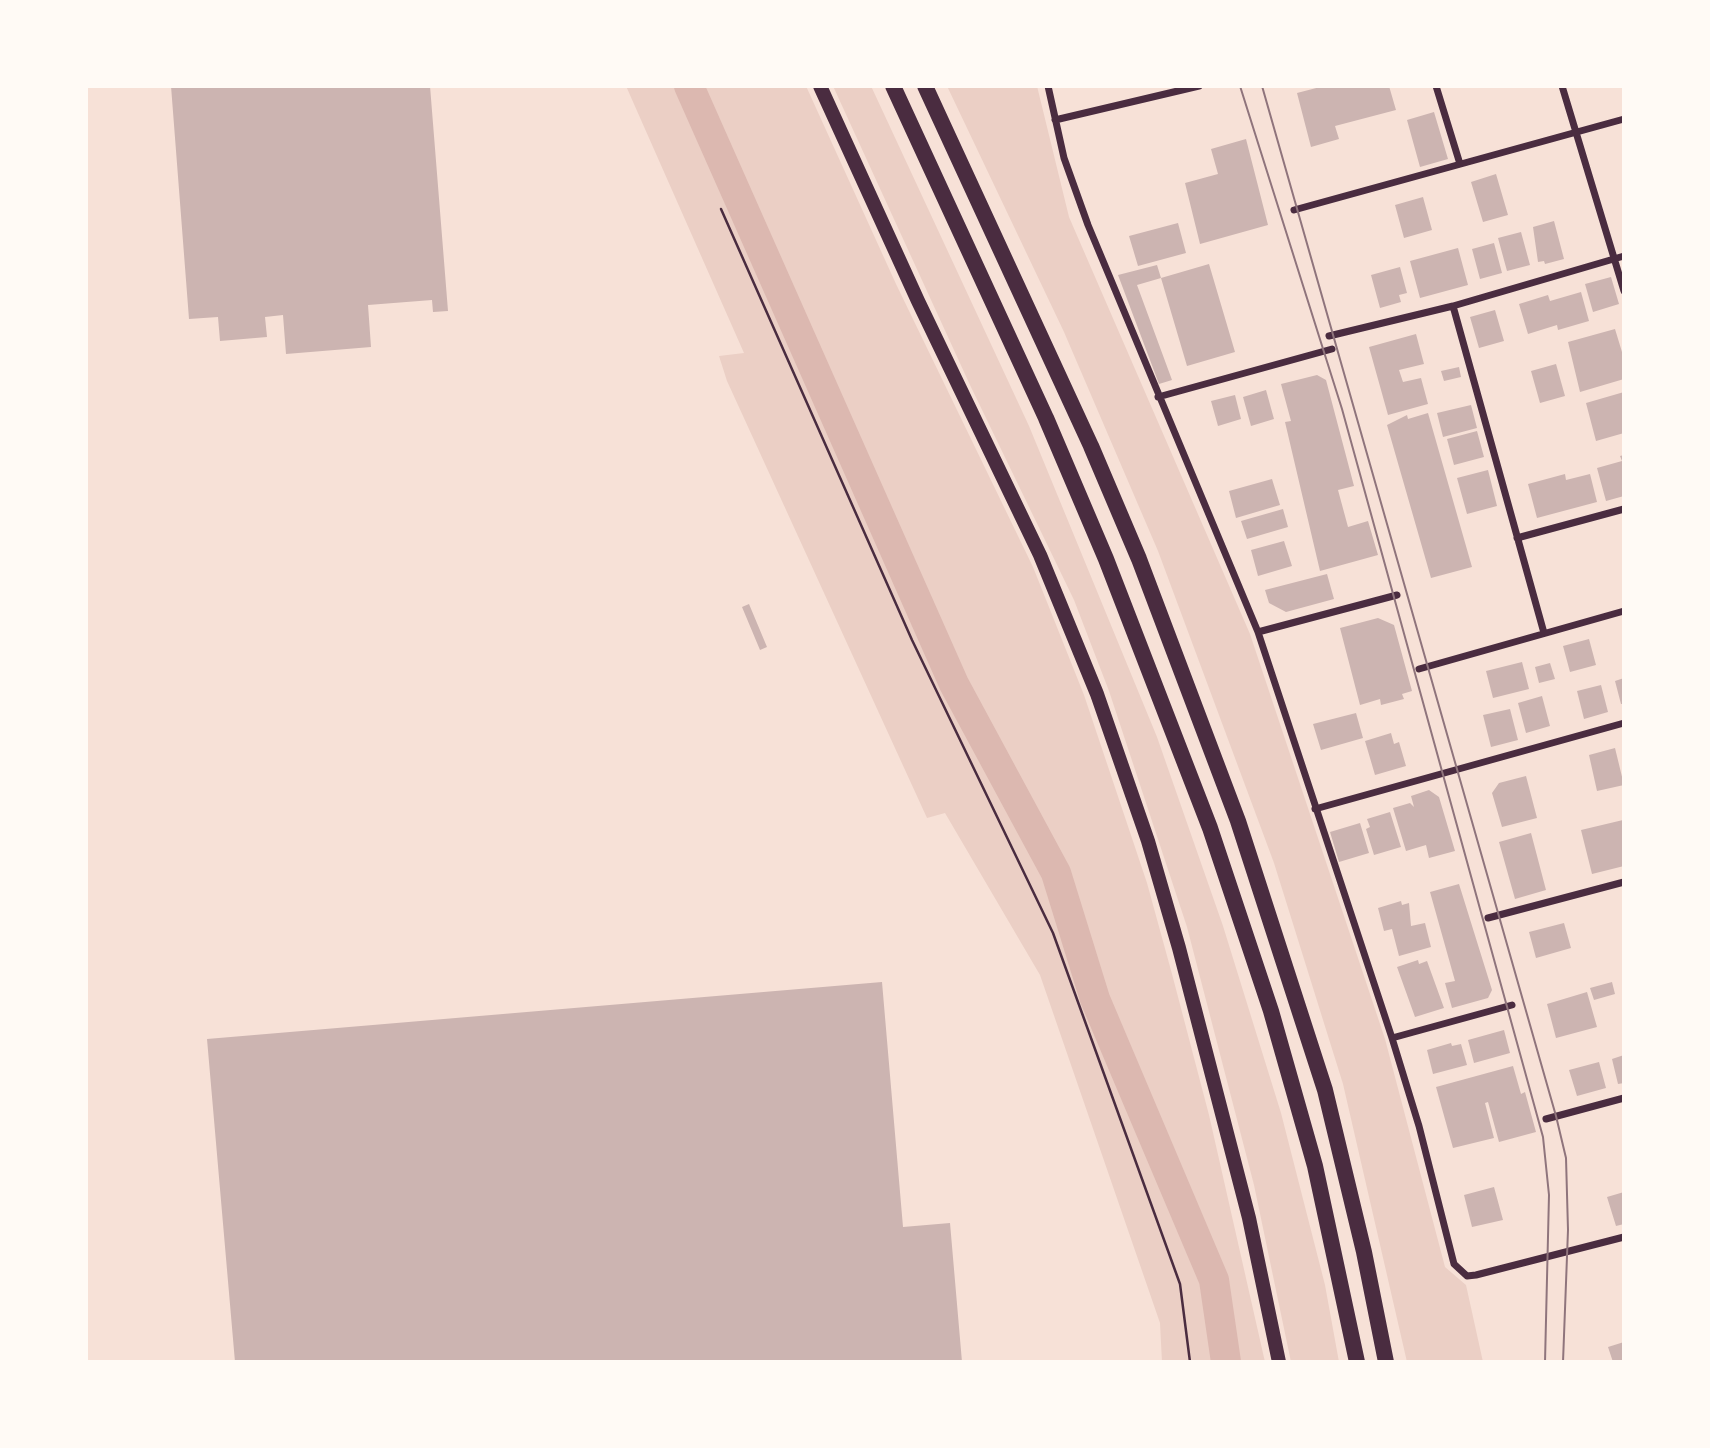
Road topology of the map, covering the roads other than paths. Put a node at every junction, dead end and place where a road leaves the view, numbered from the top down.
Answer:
1 (820, 86) edge
2 (893, 86) edge
3 (925, 86) edge
4 (1048, 86) edge
5 (1199, 86) edge
6 (1436, 86) edge
7 (1562, 86) edge
8 (1624, 118) edge
9 (1055, 120) junction
10 (1574, 132) junction
11 (1461, 164) junction
12 (1294, 210) dead end
13 (1620, 257) edge
14 (1624, 291) edge
15 (1453, 306) junction
16 (1329, 336) dead end
17 (1332, 348) dead end
18 (1158, 397) junction
19 (1624, 509) edge
20 (1517, 538) junction
21 (1397, 595) dead end
22 (1624, 611) edge
23 (1258, 632) junction
24 (1544, 634) junction
25 (1419, 669) dead end
26 (1624, 723) edge
27 (1315, 809) junction
28 (1624, 882) edge
29 (1488, 918) dead end
30 (1512, 1004) dead end
31 (1392, 1038) junction
32 (1624, 1098) edge
33 (1546, 1119) dead end
34 (1624, 1237) edge
35 (1279, 1362) edge
36 (1357, 1362) edge
37 (1386, 1362) edge

1 - 35 main road
2 - 36 highway
3 - 37 highway
4 - 9 street
5 - 9 street
6 - 11 street
7 - 10 street
8 - 10 street
9 - 18 street
10 - 11 street
10 - 13 street
11 - 12 street
13 - 14 street
13 - 15 street
15 - 16 street
15 - 20 street
17 - 18 street
18 - 23 street
19 - 20 street
20 - 24 street
21 - 23 street
22 - 24 street
23 - 27 street
24 - 25 street
26 - 27 street
27 - 31 street
28 - 29 street
30 - 31 street
31 - 34 street
32 - 33 street

